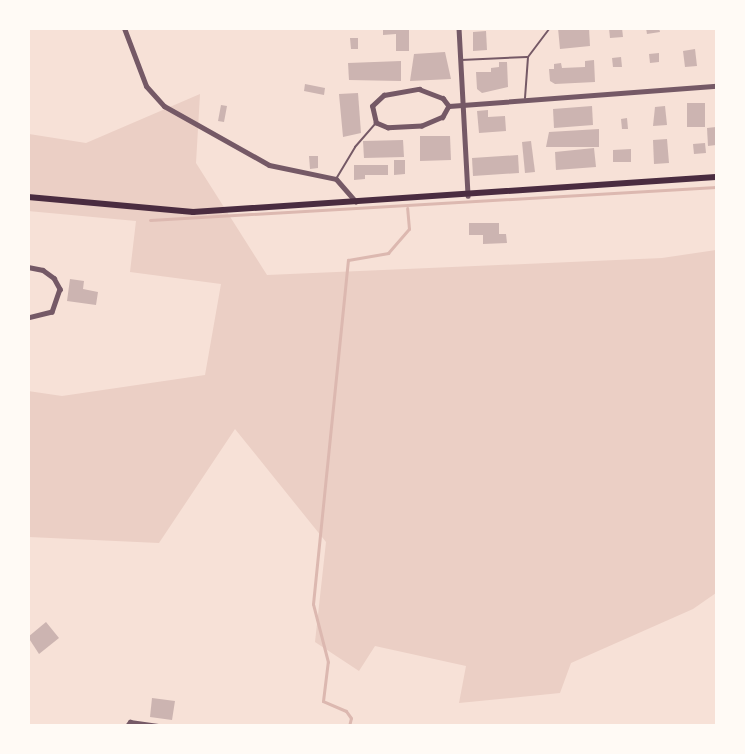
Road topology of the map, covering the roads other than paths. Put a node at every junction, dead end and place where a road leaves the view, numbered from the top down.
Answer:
1 (124, 28) edge
2 (459, 28) edge
3 (550, 28) edge
4 (528, 57) junction
5 (461, 60) junction
6 (717, 86) edge
7 (525, 101) junction
8 (465, 105) junction
9 (449, 106) junction
10 (376, 123) junction
11 (717, 177) edge
12 (336, 179) junction
13 (468, 196) junction
14 (28, 197) edge
15 (358, 204) junction
16 (28, 267) edge
17 (28, 318) edge
18 (127, 726) edge
19 (158, 726) edge

1 - 12 street
2 - 5 street
3 - 4 lane
4 - 5 lane
4 - 7 lane
5 - 8 street
6 - 7 street
7 - 8 street
8 - 9 street
8 - 13 street
9 - 10 street
9 - 10 street
10 - 12 lane
11 - 13 main road
12 - 15 street
13 - 15 main road
14 - 15 main road
16 - 17 street
18 - 19 street

